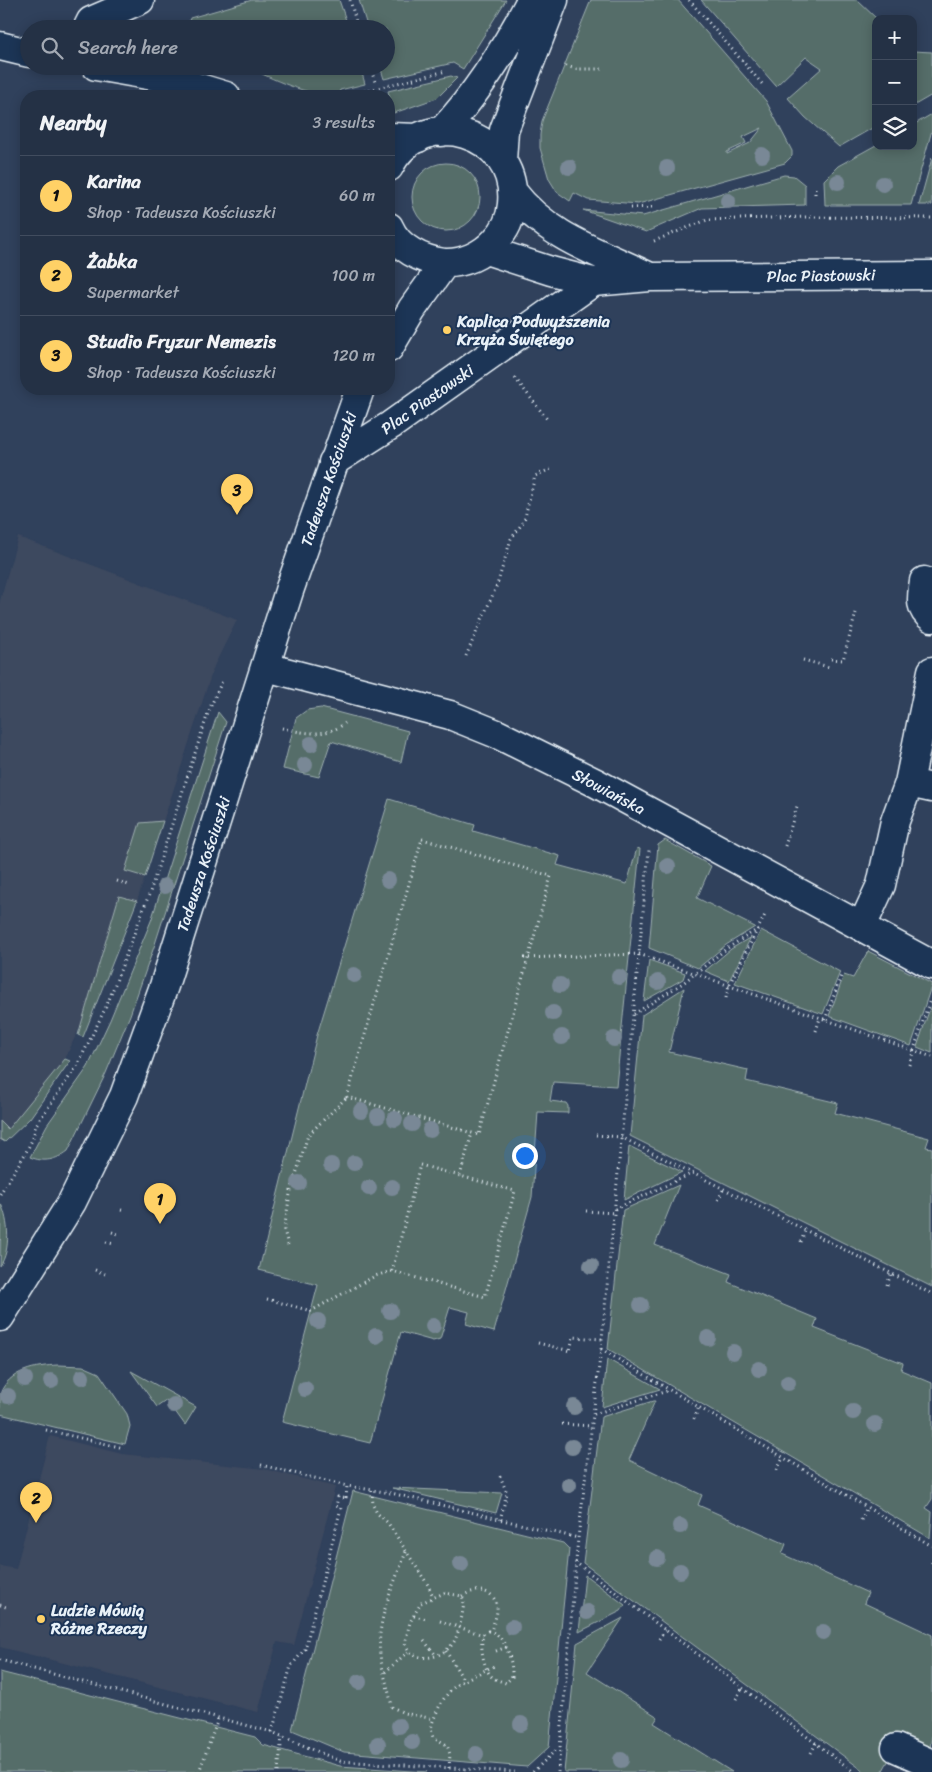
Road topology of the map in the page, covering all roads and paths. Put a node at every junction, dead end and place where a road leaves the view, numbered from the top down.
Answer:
1 (140, 0) edge
2 (350, 0) edge
3 (531, 0) edge
4 (554, 0) edge
5 (689, 0) edge
6 (93, 20) edge
7 (356, 20) edge
8 (0, 46) edge
9 (20, 51) edge
10 (563, 66) dead end
11 (602, 69) dead end
12 (452, 70) dead end
13 (147, 75) edge
14 (373, 75) edge
15 (375, 82) dead end
16 (764, 86) dead end
17 (206, 90) edge
18 (370, 90) edge
19 (429, 135) junction
20 (395, 137) edge
21 (395, 158) edge
22 (502, 161) junction
23 (815, 188) dead end
24 (513, 192) junction
25 (815, 199) dead end
26 (653, 207) dead end
27 (631, 208) dead end
28 (932, 218) edge
29 (395, 237) edge
30 (646, 245) dead end
31 (486, 250) junction
32 (445, 263) junction
33 (932, 275) edge
34 (650, 276) junction
35 (594, 282) junction
36 (395, 338) edge
37 (517, 381) dead end
38 (357, 395) edge
39 (547, 419) dead end
40 (333, 462) junction
41 (553, 468) dead end
42 (924, 581) dead end
43 (856, 613) dead end
44 (932, 618) edge
45 (466, 656) dead end
46 (831, 659) dead end
47 (803, 660) dead end
48 (266, 667) junction
49 (829, 667) dead end
50 (932, 671) edge
51 (219, 687) dead end
52 (352, 718) dead end
53 (281, 728) dead end
54 (920, 785) edge
55 (798, 803) dead end
56 (649, 847) dead end
57 (783, 852) dead end
58 (117, 881) dead end
59 (129, 885) dead end
60 (767, 911) dead end
61 (862, 926) junction
62 (758, 929) junction
63 (639, 954) junction
64 (526, 958) junction
65 (932, 965) edge
66 (697, 973) junction
67 (842, 973) dead end
68 (729, 985) junction
69 (932, 993) edge
70 (726, 998) dead end
71 (634, 1014) junction
72 (820, 1018) junction
73 (825, 1020) junction
74 (816, 1032) dead end
75 (912, 1050) junction
76 (932, 1057) edge
77 (909, 1065) dead end
78 (347, 1097) junction
79 (472, 1133) junction
80 (596, 1134) dead end
81 (621, 1137) junction
82 (694, 1172) junction
83 (460, 1176) junction
84 (723, 1190) junction
85 (0, 1194) edge
86 (718, 1200) dead end
87 (586, 1211) dead end
88 (615, 1211) junction
89 (805, 1231) junction
90 (112, 1232) dead end
91 (118, 1234) dead end
92 (106, 1242) dead end
93 (801, 1242) dead end
94 (114, 1244) dead end
95 (288, 1246) dead end
96 (95, 1270) dead end
97 (392, 1271) junction
98 (105, 1274) dead end
99 (891, 1274) junction
100 (887, 1285) dead end
101 (932, 1294) edge
102 (267, 1299) dead end
103 (0, 1317) edge
104 (602, 1339) junction
105 (538, 1343) dead end
106 (601, 1349) junction
107 (668, 1390) junction
108 (698, 1409) junction
109 (594, 1414) junction
110 (694, 1419) dead end
111 (562, 1424) dead end
112 (592, 1426) junction
113 (46, 1430) dead end
114 (124, 1448) dead end
115 (783, 1458) junction
116 (261, 1465) dead end
117 (777, 1470) dead end
118 (500, 1476) dead end
119 (347, 1486) junction
120 (372, 1491) junction
121 (867, 1507) junction
122 (500, 1520) junction
123 (860, 1520) dead end
124 (578, 1538) junction
125 (932, 1546) edge
126 (406, 1552) junction
127 (576, 1562) junction
128 (432, 1596) junction
129 (462, 1596) junction
130 (0, 1605) edge
131 (6, 1607) dead end
132 (414, 1616) junction
133 (427, 1619) dead end
134 (440, 1621) dead end
135 (458, 1625) junction
136 (664, 1630) junction
137 (491, 1631) junction
138 (483, 1635) junction
139 (660, 1639) dead end
140 (424, 1641) dead end
141 (507, 1647) junction
142 (446, 1651) junction
143 (496, 1651) dead end
144 (408, 1652) junction
145 (436, 1655) junction
146 (0, 1660) edge
147 (494, 1666) dead end
148 (486, 1669) junction
149 (385, 1672) junction
150 (464, 1679) junction
151 (742, 1688) junction
152 (736, 1699) dead end
153 (218, 1718) junction
154 (434, 1718) junction
155 (272, 1732) junction
156 (282, 1737) junction
157 (816, 1743) junction
158 (558, 1747) junction
159 (896, 1748) dead end
160 (811, 1753) dead end
161 (932, 1764) edge
162 (449, 1768) junction
163 (199, 1772) edge
164 (278, 1772) edge
165 (515, 1772) edge
166 (533, 1772) edge
167 (558, 1772) edge
168 (854, 1772) edge

1 - 6 street
2 - 7 path
3 - 19 street
4 - 22 street
5 - 16 path
8 - 9 street
10 - 11 path
12 - 18 path
13 - 17 street
14 - 15 path
19 - 20 street
19 - 21 street
19 - 22 street
22 - 24 street
23 - 25 path
24 - 31 street
24 - 34 street, Plac Piastowski
26 - 27 path
28 - 30 path
29 - 32 street
31 - 32 street
31 - 35 street, Plac Piastowski
32 - 36 street
33 - 34 street, Plac Piastowski
34 - 35 street, Plac Piastowski
35 - 40 street, Plac Piastowski
37 - 39 path
38 - 40 street, Tadeusza Kościuszki
40 - 48 street, Tadeusza Kościuszki
41 - 45 path
42 - 44 street
43 - 46 path
47 - 49 path
48 - 61 street, Słowiańska
48 - 103 street, Tadeusza Kościuszki
50 - 54 street
51 - 85 path
52 - 53 path
54 - 61 street
55 - 57 path
56 - 63 path
58 - 59 path
60 - 62 path
61 - 65 street, Słowiańska
62 - 66 path
62 - 68 path
63 - 64 path
63 - 66 path
63 - 71 path
64 - 78 path
64 - 79 path
66 - 68 path
66 - 71 path
67 - 73 path
68 - 70 path
68 - 72 path
69 - 75 path
71 - 81 path
72 - 73 path
72 - 74 path
73 - 75 path
75 - 76 path
75 - 77 path
78 - 79 path
78 - 95 path
79 - 83 path
80 - 81 path
81 - 82 path
81 - 88 path
82 - 84 path
82 - 88 path
83 - 97 path
83 - 97 path
84 - 86 path
84 - 89 path
87 - 88 path
88 - 104 path
89 - 93 path
89 - 99 path
90 - 91 path
92 - 94 path
96 - 98 path
97 - 102 path
99 - 100 path
99 - 101 path
104 - 105 path
104 - 106 path
106 - 107 path
106 - 109 path
107 - 108 path
107 - 109 path
108 - 110 path
108 - 115 path
109 - 112 path
111 - 112 path
112 - 124 path
113 - 114 path
115 - 117 path
115 - 121 path
116 - 119 path
118 - 122 path
119 - 120 path
119 - 155 path
120 - 122 path
120 - 126 path
121 - 123 path
121 - 125 path
122 - 124 path
124 - 127 path
126 - 128 path
126 - 149 path
127 - 136 path
127 - 158 path
128 - 129 path
128 - 132 path
129 - 135 path
129 - 137 path
130 - 131 path
132 - 133 path
132 - 144 path
134 - 135 path
135 - 138 path
135 - 142 path
136 - 139 path
136 - 151 path
137 - 138 path
137 - 141 path
138 - 148 path
140 - 145 path
141 - 143 path
141 - 148 path
142 - 145 path
142 - 150 path
144 - 145 path
144 - 149 path
146 - 153 path
147 - 148 path
148 - 150 path
149 - 154 path
150 - 154 path
151 - 152 path
151 - 157 path
153 - 155 path
153 - 163 path
154 - 162 path
155 - 156 path
156 - 162 path
156 - 164 path
157 - 160 path
157 - 168 path
158 - 166 path
158 - 167 path
159 - 161 street
162 - 165 path

